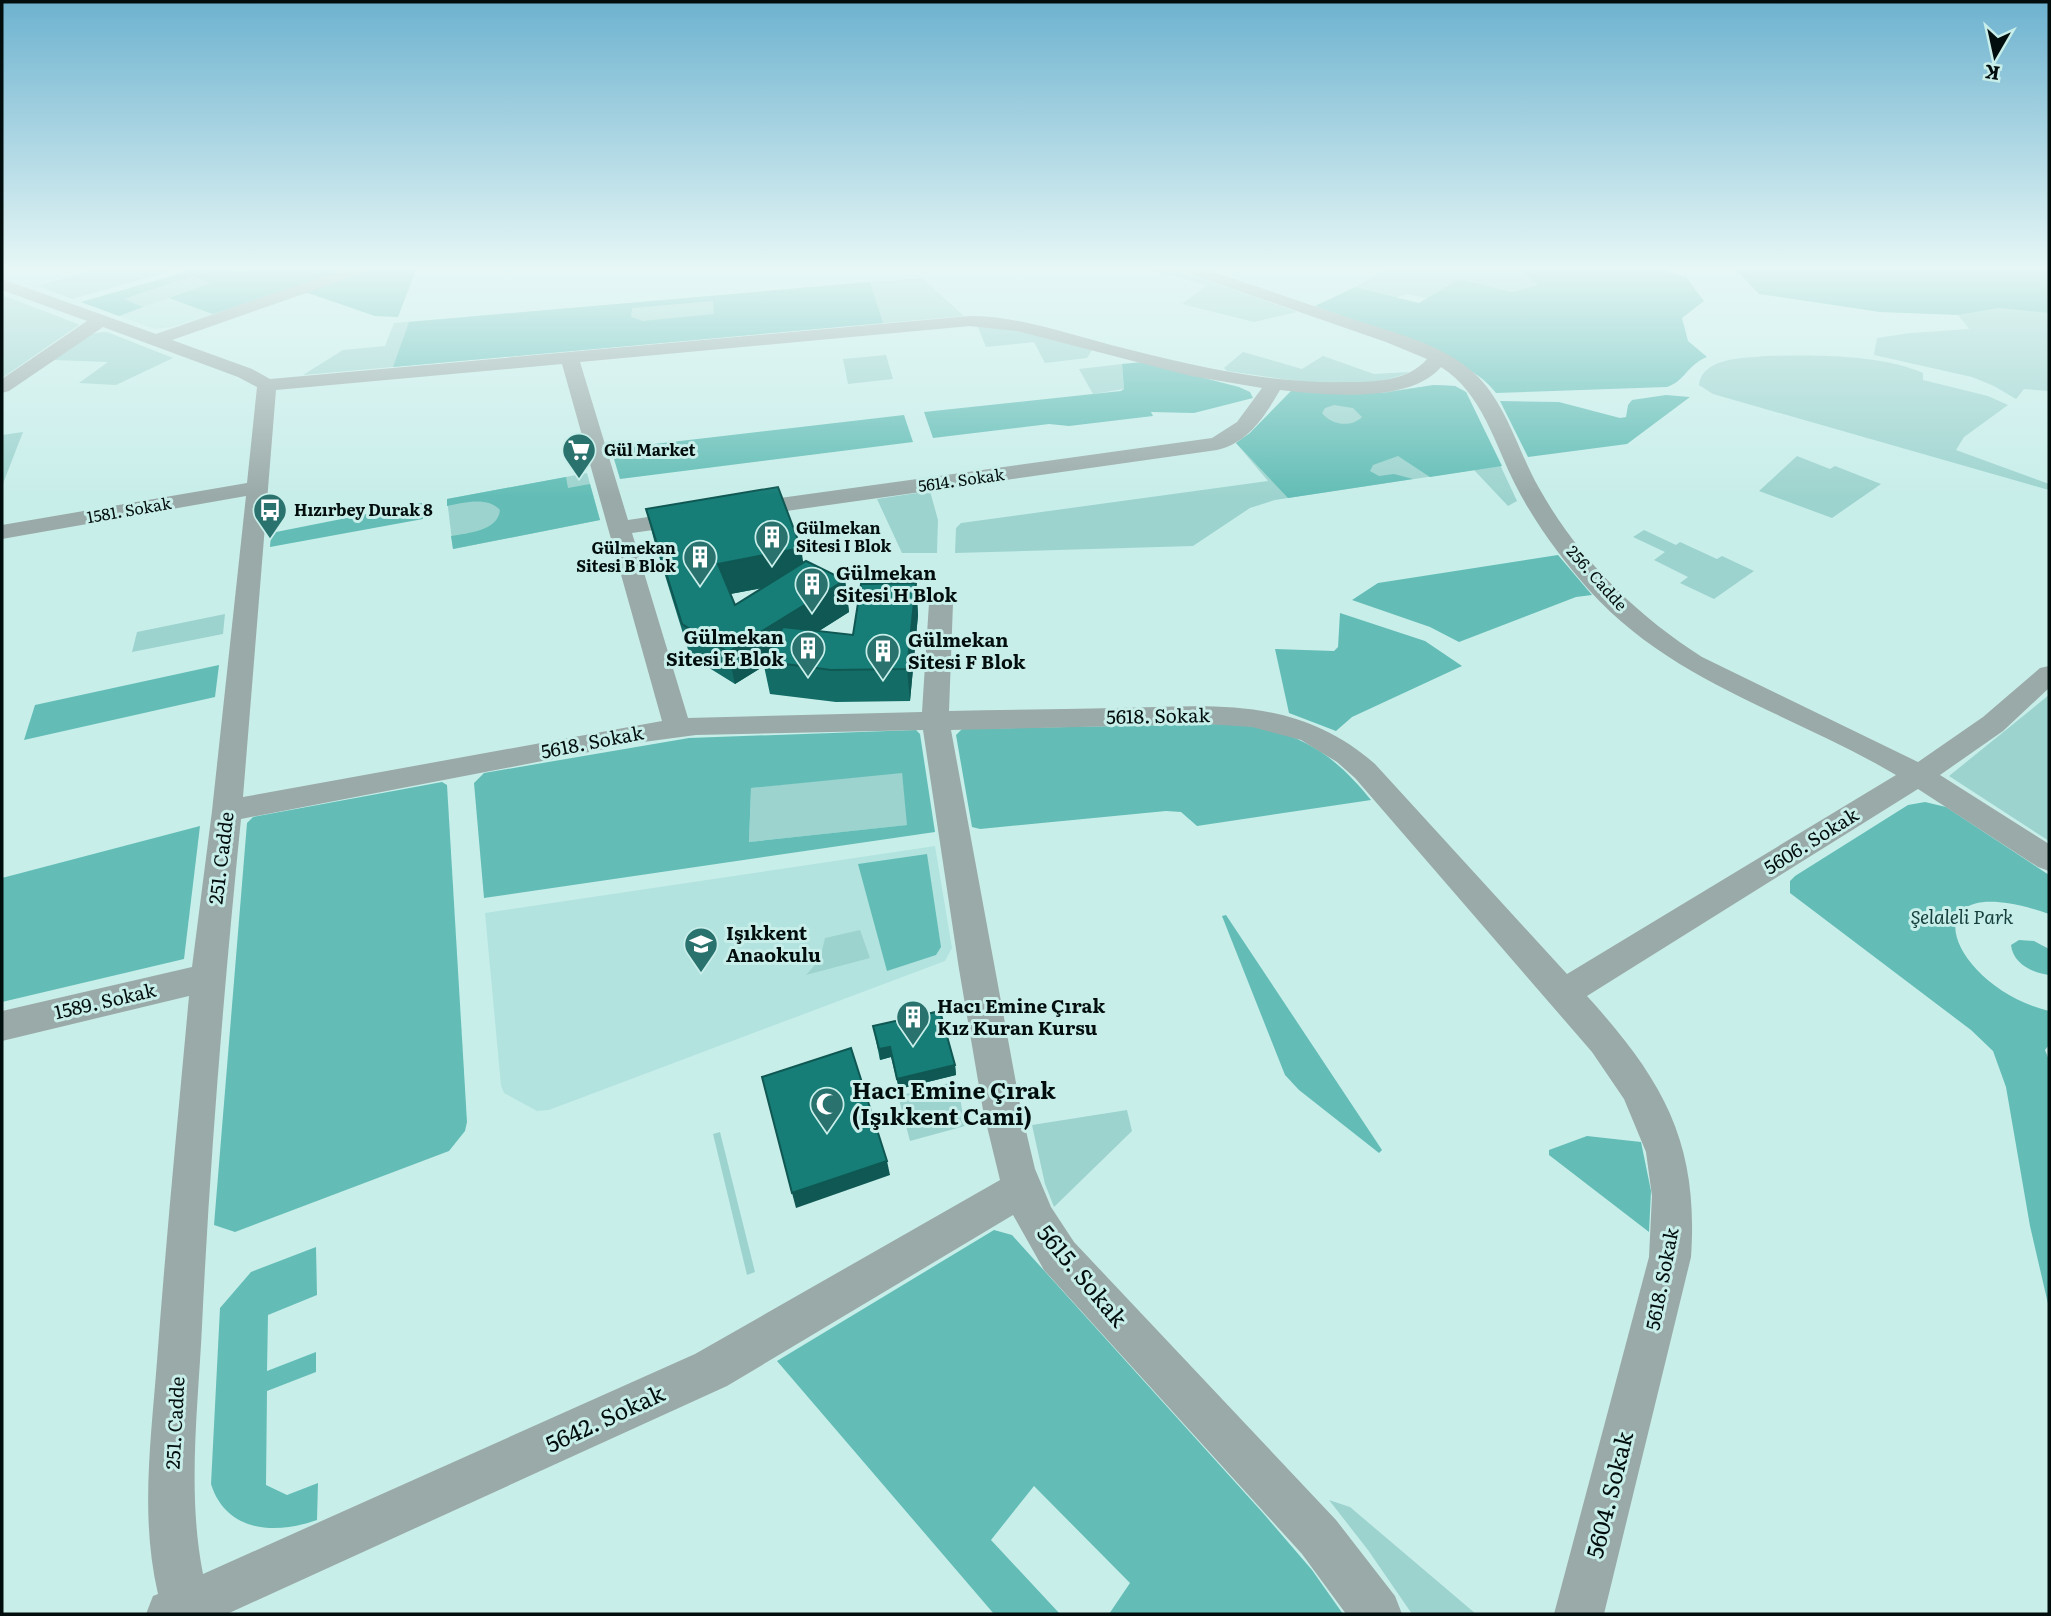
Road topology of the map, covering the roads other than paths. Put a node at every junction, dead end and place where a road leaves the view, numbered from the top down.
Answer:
1 (63, 345) edge
2 (171, 345) edge
3 (701, 345) edge
4 (1092, 345) edge
5 (1407, 345) edge
6 (569, 357) junction
7 (1438, 358) junction
8 (1466, 376) junction
9 (1421, 378) junction
10 (1275, 383) junction
11 (267, 385) junction
12 (2, 387) edge
13 (257, 488) junction
14 (729, 513) edge
15 (702, 516) edge
16 (619, 528) junction
17 (2, 532) edge
18 (941, 603) dead end
19 (2049, 674) edge
20 (935, 719) junction
21 (677, 727) junction
22 (1919, 775) junction
23 (227, 811) junction
24 (2049, 859) edge
25 (208, 977) junction
26 (1563, 994) junction
27 (2, 1026) edge
28 (1021, 1189) junction
29 (1641, 1375) joint
30 (182, 1612) edge
31 (1377, 1614) edge
32 (1579, 1614) edge

1 - 12 street
2 - 11 street
3 - 6 street
4 - 10 street
5 - 7 street, 256. Cadde
6 - 11 street
6 - 16 street
7 - 8 street, 256. Cadde
7 - 9 street
8 - 9 street
8 - 22 street, 256. Cadde
9 - 10 street
10 - 14 street, 5614. Sokak
11 - 13 street, 251. Cadde
13 - 17 street, 1581. Sokak
13 - 23 street, 251. Cadde
15 - 16 street
16 - 21 street
18 - 20 street, 5615. Sokak
19 - 22 street, 5606. Sokak
20 - 21 street, 5618. Sokak
20 - 26 street, 5618. Sokak
20 - 28 street, 5615. Sokak
21 - 23 street, 5618. Sokak
22 - 24 street, 256. Cadde
22 - 26 street, 5606. Sokak
23 - 25 street, 251. Cadde
25 - 27 street, 1589. Sokak
25 - 30 street, 251. Cadde
26 - 29 street, 5618. Sokak
28 - 30 street, 5642. Sokak
28 - 31 street, 5615. Sokak
29 - 32 street, 5604. Sokak

